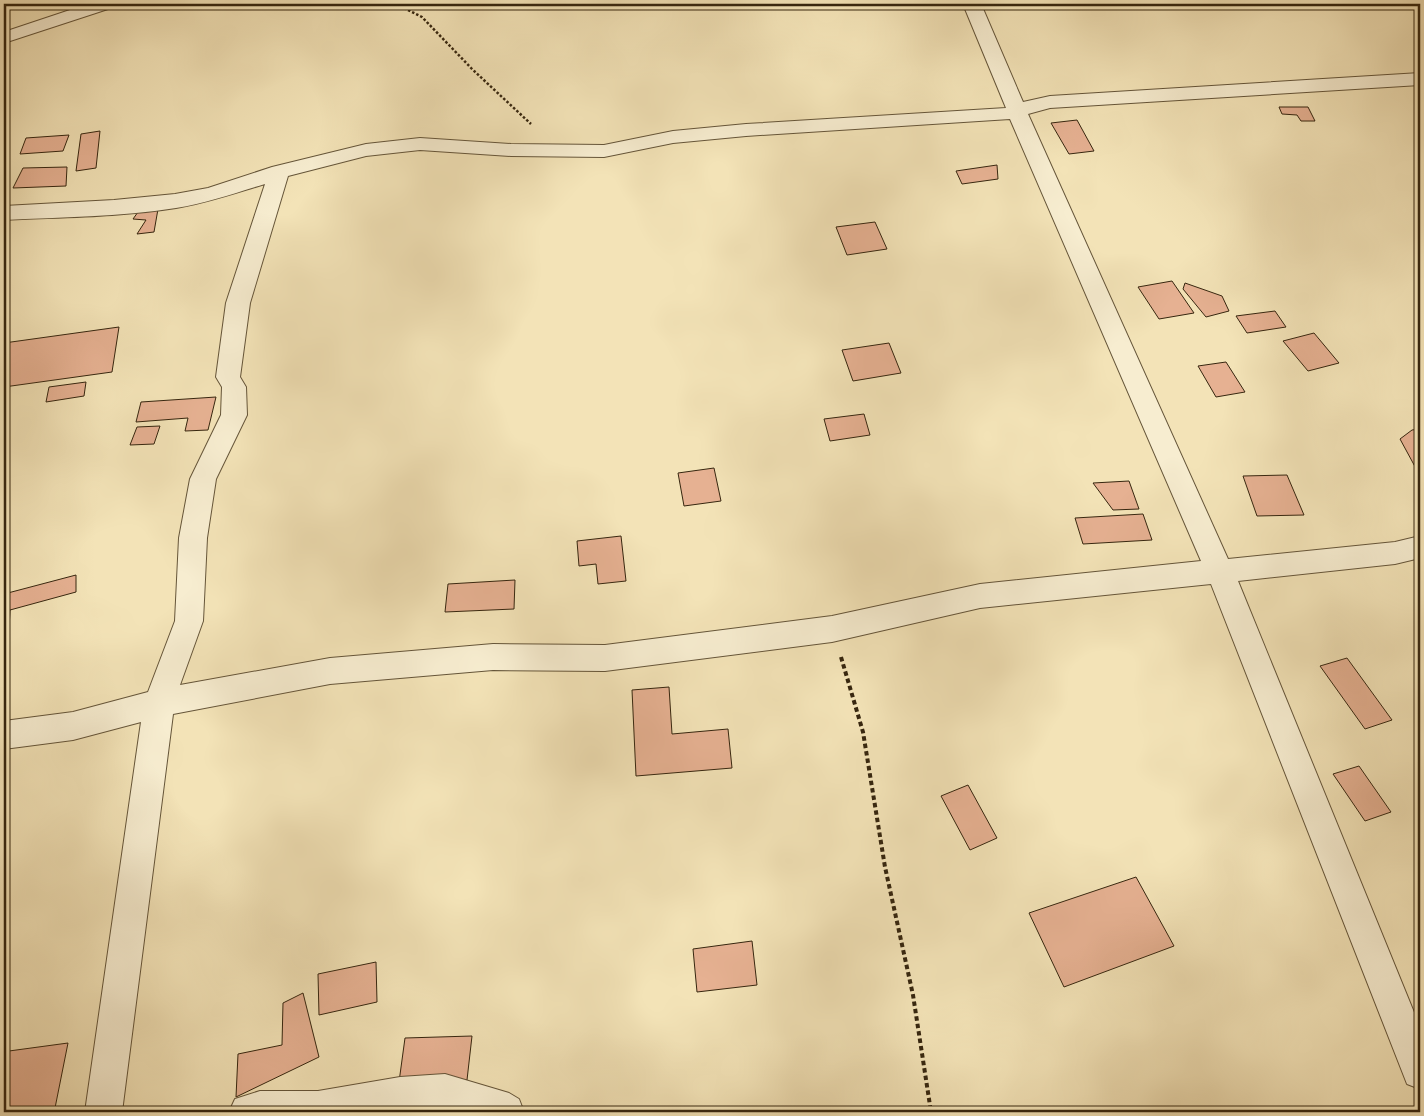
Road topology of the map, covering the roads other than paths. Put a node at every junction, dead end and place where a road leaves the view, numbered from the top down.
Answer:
1 (105, 4) edge
2 (972, 4) edge
3 (4, 38) edge
4 (1420, 79) edge
5 (1018, 110) junction
6 (279, 172) junction
7 (4, 213) edge
8 (1420, 547) edge
9 (1220, 572) junction
10 (159, 703) junction
11 (4, 735) edge
12 (1420, 1071) edge
13 (103, 1112) edge
14 (256, 1112) edge
15 (506, 1112) edge

1 - 3 street
2 - 5 street
4 - 5 street
5 - 6 street
5 - 9 street
6 - 7 street
6 - 10 street
8 - 9 street
9 - 10 street
9 - 12 street
10 - 11 street
10 - 13 street
14 - 15 street

